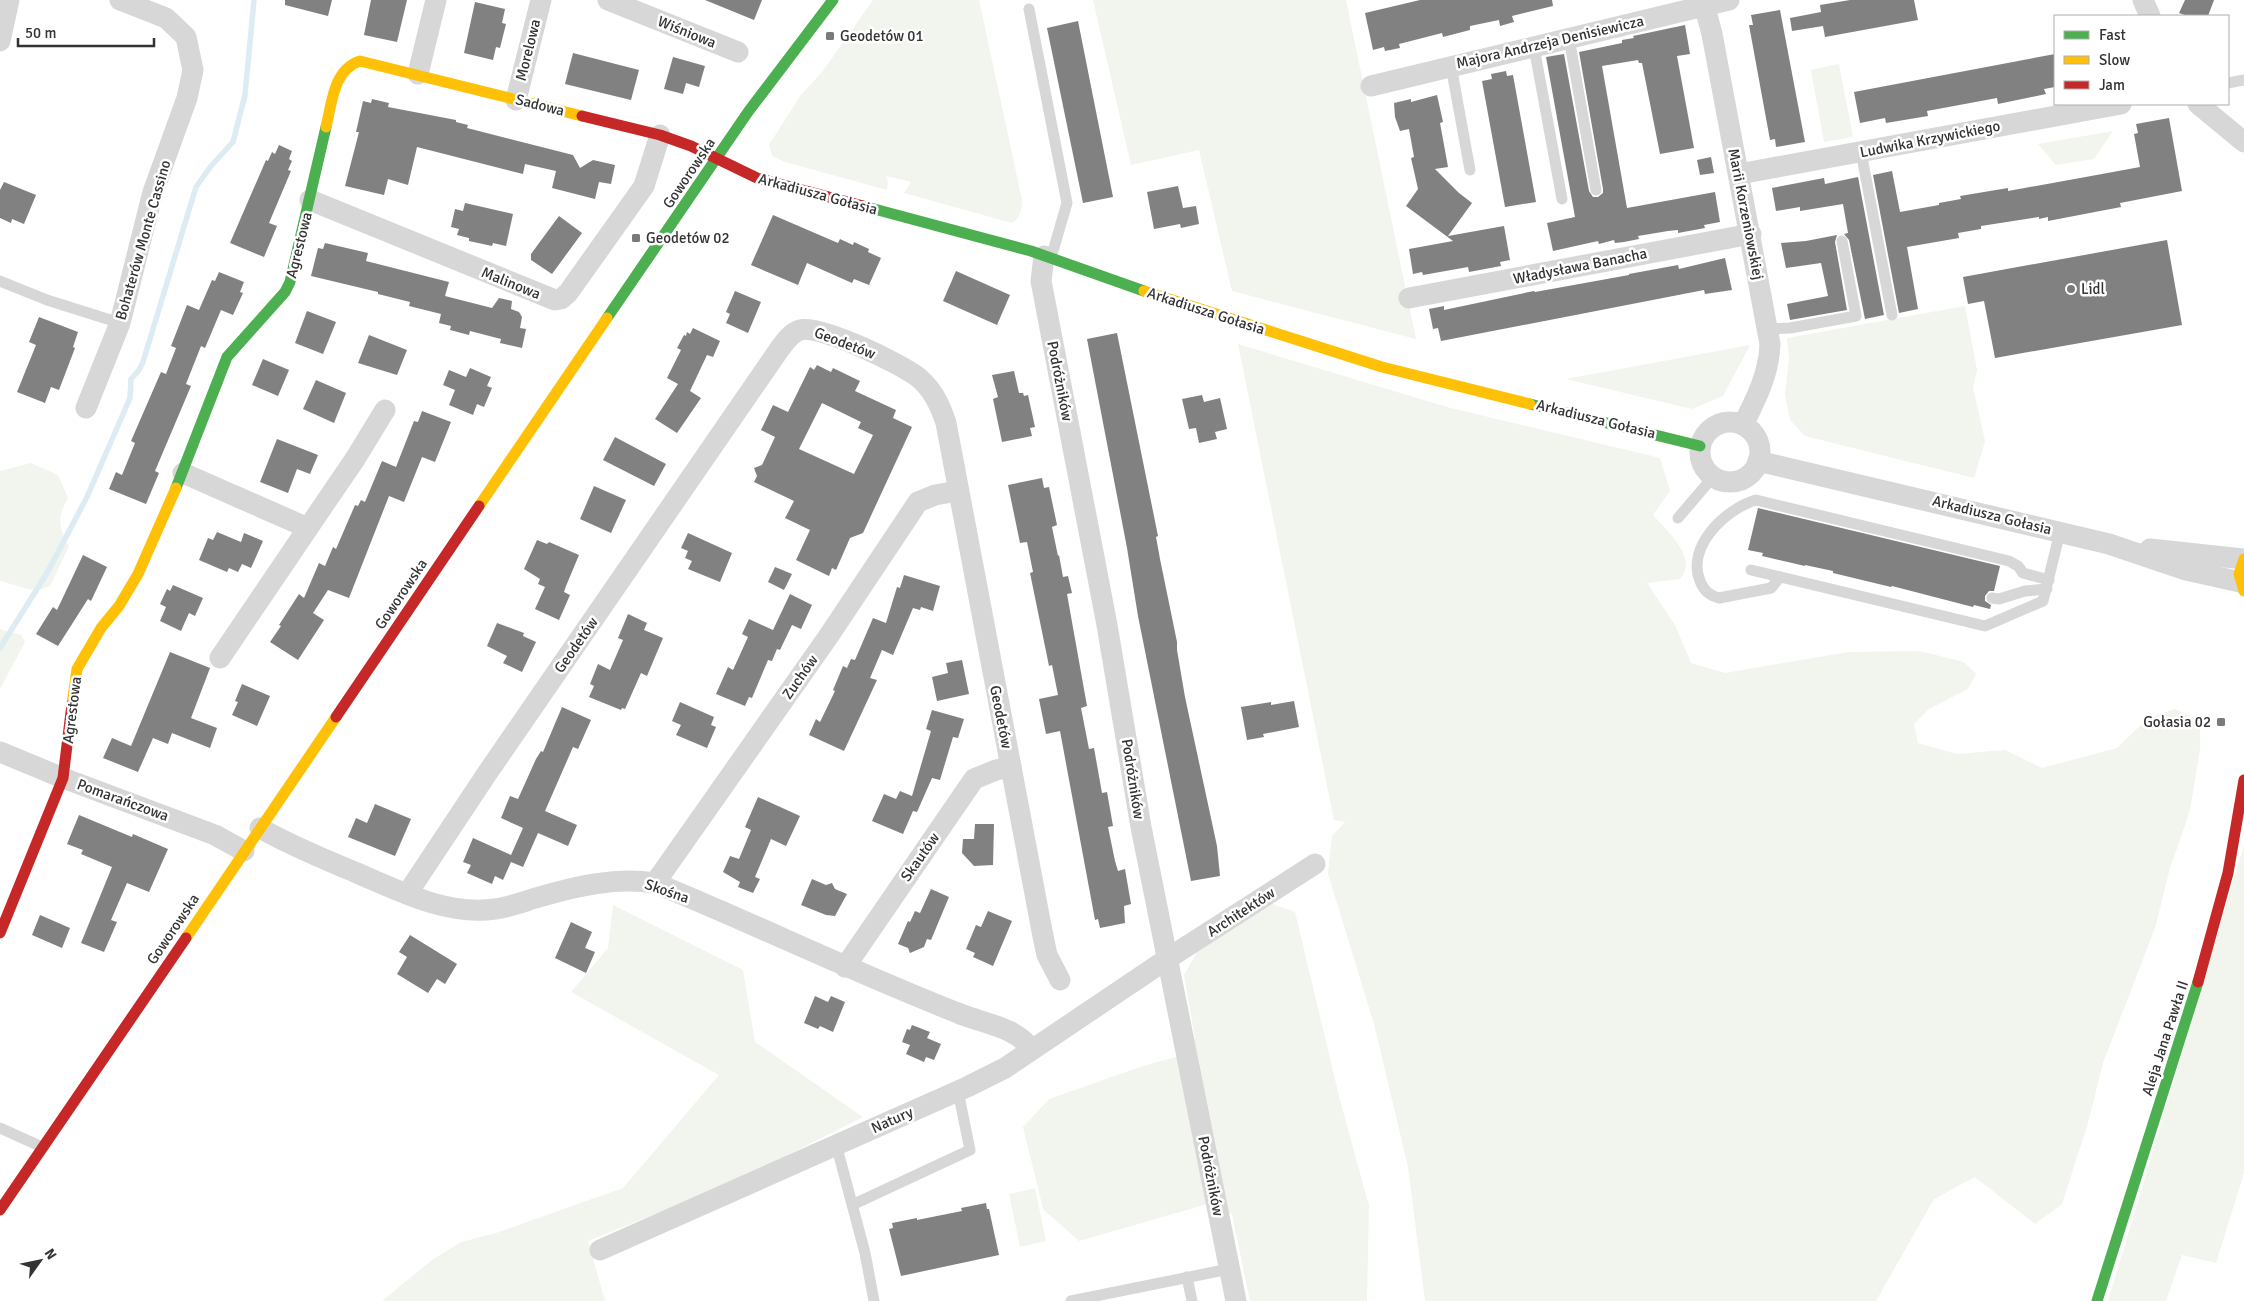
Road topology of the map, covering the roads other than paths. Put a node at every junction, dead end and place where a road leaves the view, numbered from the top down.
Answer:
1 (8, 0) edge
2 (120, 0) edge
3 (436, 0) edge
4 (541, 0) edge
5 (608, 0) edge
6 (833, 0) edge
7 (1729, 0) edge
8 (2143, 0) edge
9 (1704, 3) edge
10 (1029, 9) dead end
11 (2150, 15) edge
12 (1569, 38) junction
13 (0, 41) edge
14 (1534, 46) junction
15 (738, 52) dead end
16 (360, 61) joint
17 (1451, 66) junction
18 (418, 74) junction
19 (2244, 80) edge
20 (2229, 83) edge
21 (1371, 86) dead end
22 (516, 100) junction
23 (2116, 105) edge
24 (2199, 105) edge
25 (660, 135) junction
26 (2244, 142) edge
27 (1861, 152) junction
28 (717, 158) junction
29 (1470, 170) dead end
30 (1739, 174) junction
31 (1596, 190) dead end
32 (1562, 199) dead end
33 (310, 200) junction
34 (1750, 234) junction
35 (1842, 241) dead end
36 (1048, 257) junction
37 (0, 281) edge
38 (1410, 298) dead end
39 (1892, 314) dead end
40 (120, 323) junction
41 (1768, 329) junction
42 (86, 408) dead end
43 (385, 410) dead end
44 (1742, 425) junction
45 (1700, 446) junction
46 (1758, 461) junction
47 (183, 473) junction
48 (1713, 477) junction
49 (958, 491) junction
50 (1678, 518) dead end
51 (308, 528) junction
52 (2060, 532) junction
53 (2109, 544) junction
54 (2244, 559) edge
55 (1751, 570) dead end
56 (1780, 577) junction
57 (2048, 584) junction
58 (2242, 587) edge
59 (1992, 598) dead end
60 (220, 658) dead end
61 (0, 752) edge
62 (1011, 768) junction
63 (63, 778) junction
64 (2244, 780) edge
65 (260, 828) junction
66 (244, 851) junction
67 (1315, 864) dead end
68 (655, 883) junction
69 (407, 894) junction
70 (0, 933) edge
71 (1167, 959) junction
72 (845, 967) junction
73 (1060, 980) dead end
74 (1031, 1049) junction
75 (958, 1091) junction
76 (0, 1128) edge
77 (836, 1144) junction
78 (42, 1147) junction
79 (852, 1206) junction
80 (0, 1210) edge
81 (600, 1250) dead end
82 (1229, 1269) junction
83 (1187, 1277) junction
84 (874, 1301) edge
85 (1071, 1301) edge
86 (1192, 1301) edge
87 (1236, 1301) edge
88 (2097, 1301) edge

1 - 13 street
2 - 40 street, Bohaterów Monte Cassino
3 - 18 street
4 - 22 street, Morelowa
5 - 15 street, Wiśniowa
6 - 28 street, Goworowska
7 - 9 street, Majora Andrzeja Denisiewicza
8 - 11 street
9 - 12 street, Majora Andrzeja Denisiewicza
9 - 30 street, Marii Korzeniowskiej
10 - 36 lane
12 - 14 street, Majora Andrzeja Denisiewicza
12 - 31 lane
14 - 17 street, Majora Andrzeja Denisiewicza
14 - 32 lane
16 - 18 street, Sadowa
16 - 33 street, Agrestowa
17 - 21 street, Majora Andrzeja Denisiewicza
17 - 29 lane
18 - 22 street, Sadowa
19 - 20 lane
22 - 25 street, Sadowa
23 - 27 street, Ludwika Krzywickiego
24 - 26 street
25 - 28 street, Sadowa
25 - 33 street, Malinowa
27 - 30 street, Ludwika Krzywickiego
27 - 39 lane
28 - 36 street, Arkadiusza Gołasia
28 - 65 street, Goworowska
30 - 34 street, Marii Korzeniowskiej
33 - 47 street, Agrestowa
34 - 38 street, Władysława Banacha
34 - 41 street, Marii Korzeniowskiej
35 - 41 lane
36 - 45 street, Arkadiusza Gołasia
36 - 71 street, Podróżników
37 - 40 lane
40 - 42 street, Bohaterów Monte Cassino
41 - 44 street, Marii Korzeniowskiej
43 - 51 street
44 - 45 street
44 - 46 street
45 - 48 street
46 - 48 street
46 - 52 street, Arkadiusza Gołasia
47 - 51 street
47 - 63 street, Agrestowa
48 - 50 lane
49 - 62 street, Geodetów
49 - 68 street, Zuchów
49 - 69 street, Geodetów
51 - 60 street
52 - 53 street, Arkadiusza Gołasia
52 - 57 lane
53 - 54 street, Arkadiusza Gołasia
53 - 58 street, Arkadiusza Gołasia
54 - 58 street
55 - 56 lane
56 - 57 lane
56 - 57 lane
57 - 59 lane
61 - 63 street, Pomarańczowa
62 - 72 street, Skautów
62 - 73 street, Geodetów
63 - 66 street, Pomarańczowa
63 - 70 street, Agrestowa
64 - 88 street, Aleja Jana Pawła II
65 - 66 street, Goworowska
65 - 69 street, Skośna
66 - 78 street, Goworowska
67 - 71 street, Architektów
68 - 69 street, Skośna
68 - 72 street, Skośna
71 - 74 street, Natury
71 - 82 street, Podróżników
72 - 74 street, Skośna
74 - 75 street, Natury
75 - 77 street, Natury
75 - 79 lane
76 - 78 lane
77 - 79 lane
77 - 81 street, Natury
78 - 80 street, Goworowska
79 - 84 lane
82 - 83 lane
82 - 87 street, Podróżników
83 - 85 lane
83 - 86 lane

